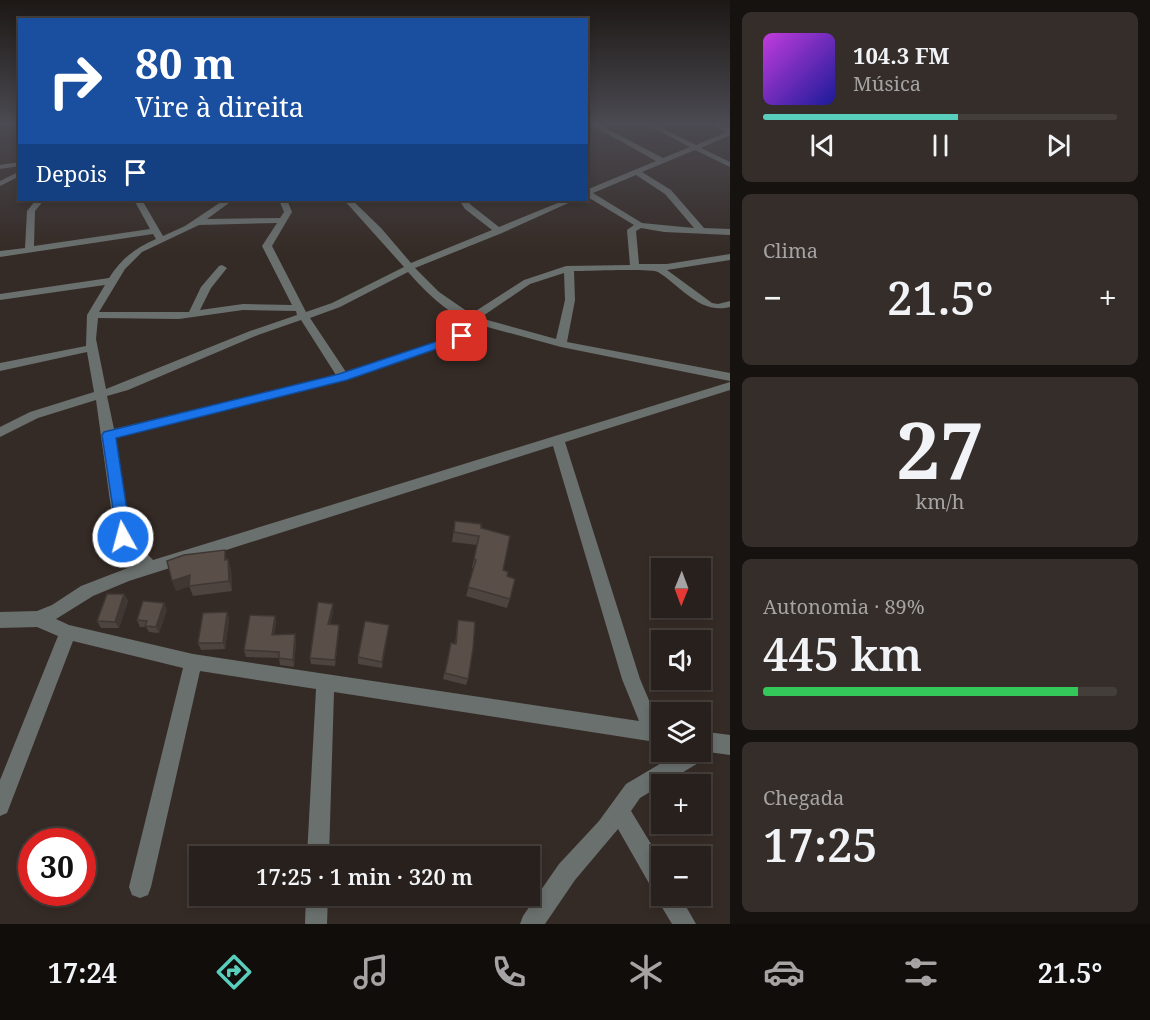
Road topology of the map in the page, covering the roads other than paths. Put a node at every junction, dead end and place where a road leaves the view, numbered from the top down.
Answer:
1 (651, 166) edge
2 (638, 172) junction
3 (18, 174) edge
4 (0, 184) edge
5 (588, 193) edge
6 (588, 194) edge
7 (39, 201) edge
8 (139, 201) edge
9 (228, 201) edge
10 (283, 201) edge
11 (349, 201) edge
12 (463, 201) edge
13 (569, 201) edge
14 (284, 220) junction
15 (197, 222) junction
16 (640, 225) junction
17 (701, 230) junction
18 (499, 231) junction
19 (730, 232) edge
20 (158, 235) junction
21 (29, 250) junction
22 (0, 254) edge
23 (730, 257) edge
24 (657, 267) junction
25 (222, 268) dead end
26 (408, 268) junction
27 (569, 268) junction
28 (635, 268) junction
29 (111, 280) junction
30 (0, 297) edge
31 (730, 304) edge
32 (301, 313) junction
33 (92, 315) junction
34 (192, 315) junction
35 (475, 320) junction
36 (561, 344) junction
37 (92, 348) junction
38 (0, 367) edge
39 (686, 370) junction
40 (343, 377) junction
41 (730, 377) edge
42 (730, 386) edge
43 (710, 393) junction
44 (100, 395) junction
45 (0, 432) edge
46 (109, 435) junction
47 (558, 441) junction
48 (151, 567) junction
49 (38, 619) junction
50 (0, 620) edge
51 (68, 632) junction
52 (193, 662) junction
53 (325, 681) junction
54 (651, 721) edge
55 (651, 733) edge
56 (681, 762) edge
57 (0, 806) edge
58 (618, 811) junction
59 (318, 846) edge
60 (651, 866) edge
61 (140, 887) dead end
62 (317, 906) edge
63 (674, 906) edge
64 (316, 924) edge
65 (531, 924) edge
66 (684, 924) edge

1 - 2 street
2 - 5 street
2 - 17 street
3 - 4 street
6 - 16 street
7 - 21 street
8 - 20 street
9 - 15 street
10 - 14 street
11 - 26 street
12 - 18 street
13 - 18 street
14 - 15 street
14 - 32 street
15 - 20 street
16 - 17 street
16 - 28 street
17 - 19 street
18 - 26 street
20 - 21 street
20 - 29 street
21 - 22 street
23 - 24 street
24 - 28 street
24 - 31 street
25 - 34 street
26 - 32 street
26 - 35 street
27 - 28 street
27 - 35 street
27 - 36 street
29 - 30 street
29 - 33 street
32 - 34 street
32 - 40 street
32 - 44 street
33 - 34 street
33 - 37 street
35 - 36 street
35 - 40 street
36 - 39 street
37 - 38 street
37 - 44 street
39 - 41 street
39 - 43 street
40 - 46 street
42 - 43 street
43 - 47 street
44 - 45 street
44 - 46 street
46 - 48 street
47 - 48 street
47 - 54 street
48 - 49 street
49 - 50 street
49 - 51 street
51 - 52 street
51 - 57 street
52 - 53 street
52 - 61 street
53 - 55 street
53 - 59 street
56 - 58 street
58 - 60 street
58 - 65 street
62 - 64 street
63 - 66 street

